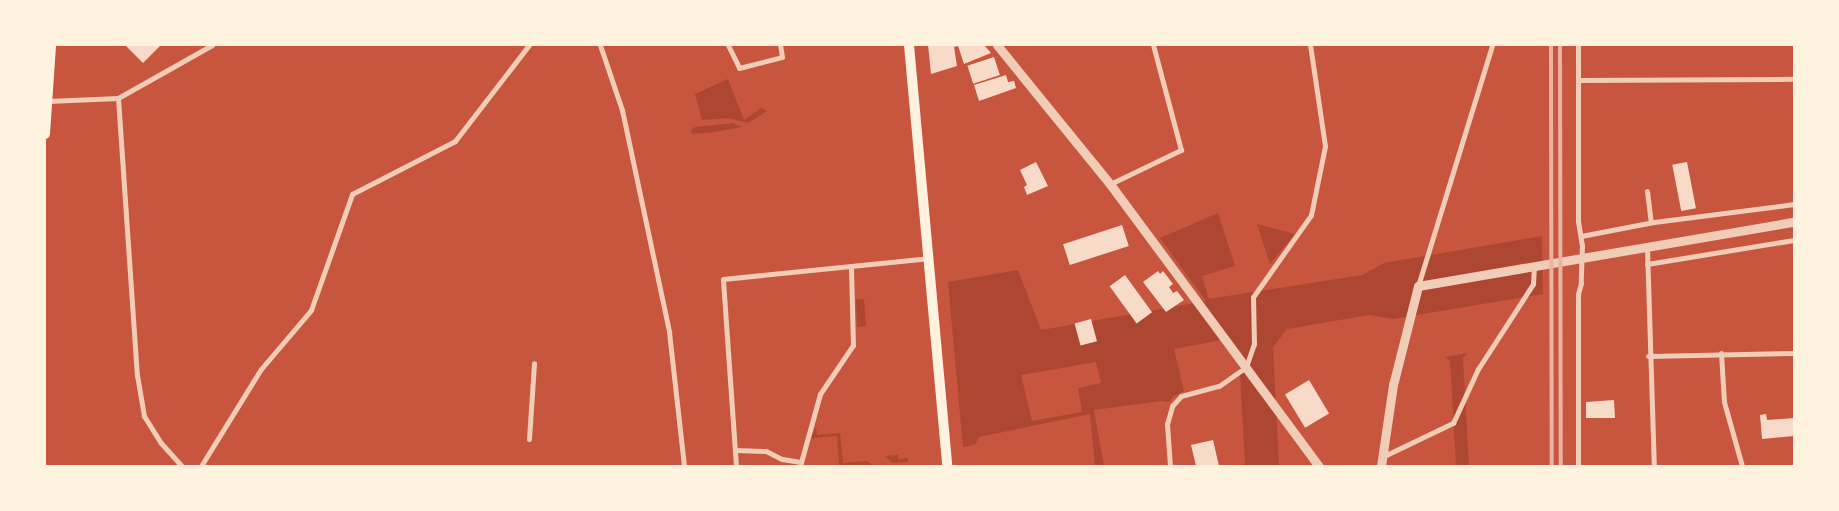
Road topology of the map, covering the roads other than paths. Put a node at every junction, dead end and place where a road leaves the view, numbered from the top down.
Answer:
1 (50, 45) edge
2 (212, 45) edge
3 (529, 45) edge
4 (600, 45) edge
5 (728, 45) edge
6 (780, 45) edge
7 (909, 45) edge
8 (997, 45) edge
9 (1153, 45) edge
10 (1310, 45) edge
11 (1492, 45) edge
12 (1578, 45) edge
13 (1794, 79) edge
14 (1578, 80) junction
15 (118, 98) junction
16 (47, 101) junction
17 (45, 134) edge
18 (1110, 184) junction
19 (1647, 191) dead end
20 (1794, 204) edge
21 (1651, 222) junction
22 (1794, 222) edge
23 (1582, 236) junction
24 (1794, 240) edge
25 (1647, 248) junction
26 (928, 258) junction
27 (1582, 259) junction
28 (1647, 264) junction
29 (851, 267) junction
30 (1534, 267) junction
31 (1418, 286) junction
32 (1722, 353) junction
33 (1794, 353) edge
34 (1648, 356) junction
35 (534, 363) dead end
36 (1246, 367) junction
37 (529, 439) dead end
38 (735, 450) junction
39 (1381, 462) edge
40 (801, 464) edge
41 (182, 466) edge
42 (201, 466) edge
43 (684, 466) edge
44 (736, 466) edge
45 (947, 466) edge
46 (1170, 466) edge
47 (1319, 466) edge
48 (1578, 466) edge
49 (1654, 466) edge
50 (1742, 466) edge

1 - 16 main road
2 - 15 street
3 - 42 street
4 - 43 street
5 - 6 street
7 - 26 main road
8 - 18 street
9 - 18 street
10 - 36 street
11 - 31 street
12 - 14 street
13 - 14 street
14 - 23 street
15 - 16 street
15 - 41 street
16 - 17 main road
18 - 36 street
19 - 21 street
20 - 21 street
21 - 23 street
22 - 25 street
23 - 27 street
24 - 28 street
25 - 27 street
25 - 28 street
26 - 29 street
26 - 45 main road
27 - 30 street
27 - 48 street
28 - 34 street
29 - 38 street
29 - 40 street
30 - 31 street
30 - 39 street
31 - 39 street
32 - 33 street
32 - 34 street
32 - 50 street
34 - 49 street
35 - 37 street
36 - 46 street
36 - 47 street
38 - 40 street
38 - 44 street

